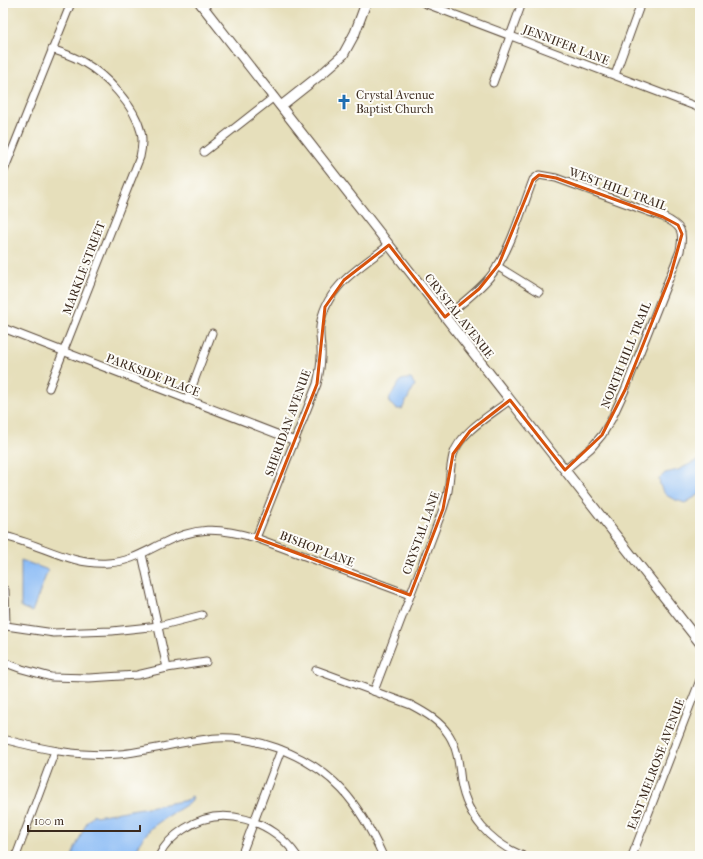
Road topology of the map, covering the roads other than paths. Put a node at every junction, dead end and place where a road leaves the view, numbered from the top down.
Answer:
1 (70, 3) edge
2 (200, 3) edge
3 (366, 3) edge
4 (424, 3) edge
5 (522, 3) edge
6 (641, 3) edge
7 (510, 36) junction
8 (52, 49) junction
9 (615, 75) junction
10 (493, 83) dead end
11 (274, 97) junction
12 (281, 106) junction
13 (700, 108) edge
14 (204, 152) dead end
15 (3, 173) edge
16 (682, 234) joint
17 (389, 245) junction
18 (497, 266) junction
19 (539, 292) dead end
20 (445, 317) junction
21 (3, 328) edge
22 (212, 333) dead end
23 (63, 352) junction
24 (49, 388) dead end
25 (187, 400) junction
26 (510, 400) junction
27 (295, 441) junction
28 (565, 470) junction
29 (3, 536) edge
30 (256, 538) junction
31 (142, 554) junction
32 (5, 590) dead end
33 (410, 595) junction
34 (202, 614) dead end
35 (5, 626) edge
36 (159, 626) junction
37 (700, 643) edge
38 (3, 662) edge
39 (206, 662) dead end
40 (168, 668) junction
41 (316, 670) dead end
42 (700, 680) edge
43 (374, 691) junction
44 (3, 739) edge
45 (281, 750) junction
46 (56, 751) junction
47 (254, 822) junction
48 (16, 856) edge
49 (159, 856) edge
50 (241, 856) edge
51 (297, 856) edge
52 (383, 856) edge
53 (523, 856) edge
54 (632, 856) edge

1 - 8 street
2 - 11 street, CRYSTAL AVENUE
3 - 12 street
4 - 7 street, JENNIFER LANE
5 - 7 street
6 - 9 street
7 - 9 street, JENNIFER LANE
7 - 10 street
8 - 15 street
8 - 23 street, MARKLE STREET
9 - 13 street, JENNIFER LANE
11 - 12 street, CRYSTAL AVENUE
11 - 14 street
12 - 17 street, CRYSTAL AVENUE
16 - 18 street, WEST HILL TRAIL
16 - 28 street, NORTH HILL TRAIL
17 - 20 street, CRYSTAL AVENUE
17 - 27 street, SHERIDAN AVENUE
18 - 19 street
18 - 20 street
20 - 26 street, CRYSTAL AVENUE
21 - 23 street, PARKSIDE PLACE
22 - 25 street
23 - 24 street, MARKLE STREET
23 - 25 street, PARKSIDE PLACE
25 - 27 street, PARKSIDE PLACE
26 - 28 street, CRYSTAL AVENUE
26 - 33 street, CRYSTAL LANE
27 - 30 street, SHERIDAN AVENUE
28 - 37 street, CRYSTAL AVENUE
29 - 31 street, BISHOP LANE
30 - 31 street, BISHOP LANE
30 - 33 street, BISHOP LANE
31 - 36 street
32 - 35 street
33 - 43 street, CRYSTAL LANE
34 - 36 street
35 - 36 street
36 - 40 street
38 - 40 street
39 - 40 street
41 - 43 street
42 - 54 street, EAST MELROSE AVENUE
43 - 53 street
44 - 46 street
45 - 46 street
45 - 47 street
45 - 52 street
46 - 48 street
47 - 49 street
47 - 50 street
47 - 51 street

